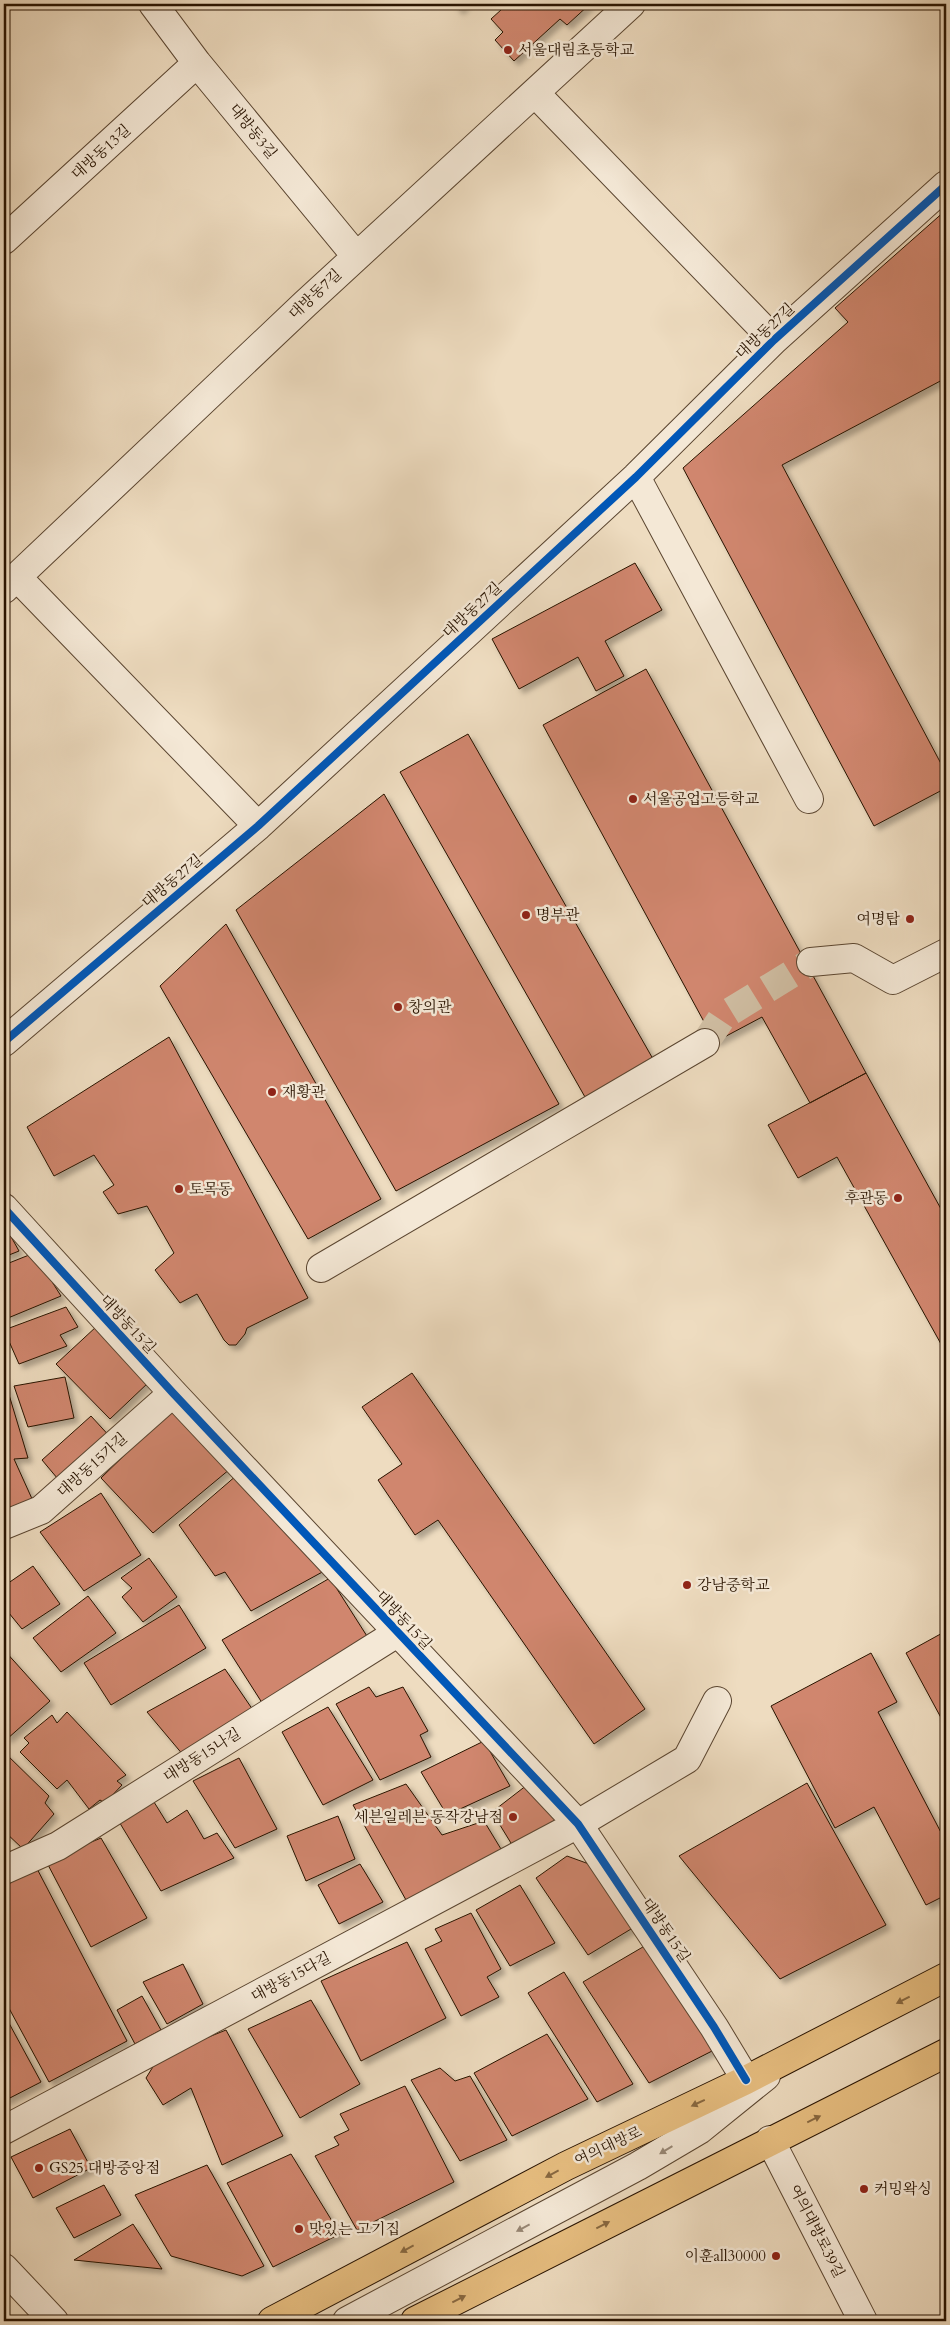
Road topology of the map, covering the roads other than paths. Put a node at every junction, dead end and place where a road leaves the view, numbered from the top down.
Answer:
1 (153, 4) edge
2 (631, 4) edge
3 (198, 63) junction
4 (535, 94) junction
5 (946, 185) edge
6 (4, 240) edge
7 (356, 256) junction
8 (774, 340) junction
9 (636, 477) junction
10 (10, 583) edge
11 (809, 799) dead end
12 (258, 826) junction
13 (946, 953) edge
14 (811, 962) tunnel mouth
15 (4, 1042) edge
16 (705, 1044) tunnel mouth
17 (4, 1208) edge
18 (321, 1268) dead end
19 (173, 1393) junction
20 (4, 1525) edge
21 (397, 1633) junction
22 (716, 1701) dead end
23 (578, 1824) junction
24 (4, 1870) edge
25 (946, 1977) edge
26 (946, 2053) edge
27 (789, 2058) junction
28 (746, 2080) junction
29 (4, 2130) edge
30 (770, 2140) junction
31 (4, 2268) edge
32 (54, 2321) edge
33 (272, 2321) edge
34 (348, 2321) edge
35 (415, 2321) edge
36 (863, 2321) edge

1 - 3 street, 대방동3길
2 - 4 street, 대방동7길
3 - 6 street, 대방동13길
3 - 7 street, 대방동3길
4 - 7 street, 대방동7길
4 - 8 street, 대방동27길
5 - 8 street, 대방동27길
7 - 10 street, 대방동7길
8 - 9 street, 대방동27길
9 - 11 street
9 - 12 street, 대방동27길
10 - 12 street
12 - 15 street, 대방동27길
13 - 14 street
16 - 18 street
17 - 19 street, 대방동15길
19 - 20 street, 대방동15가길
19 - 21 street, 대방동15길
21 - 23 street, 대방동15길
21 - 24 street, 대방동15나길
22 - 23 street, 대방동15다길
23 - 28 street, 대방동15길
23 - 29 street, 대방동15다길
25 -> 27 main road, 여의대방로
30 -> 26 main road
27 - 28 main road, 여의대방로
27 -> 34 street
28 -> 33 main road, 여의대방로
35 -> 30 main road
30 - 36 street, 여의대방로39길
31 - 32 street

